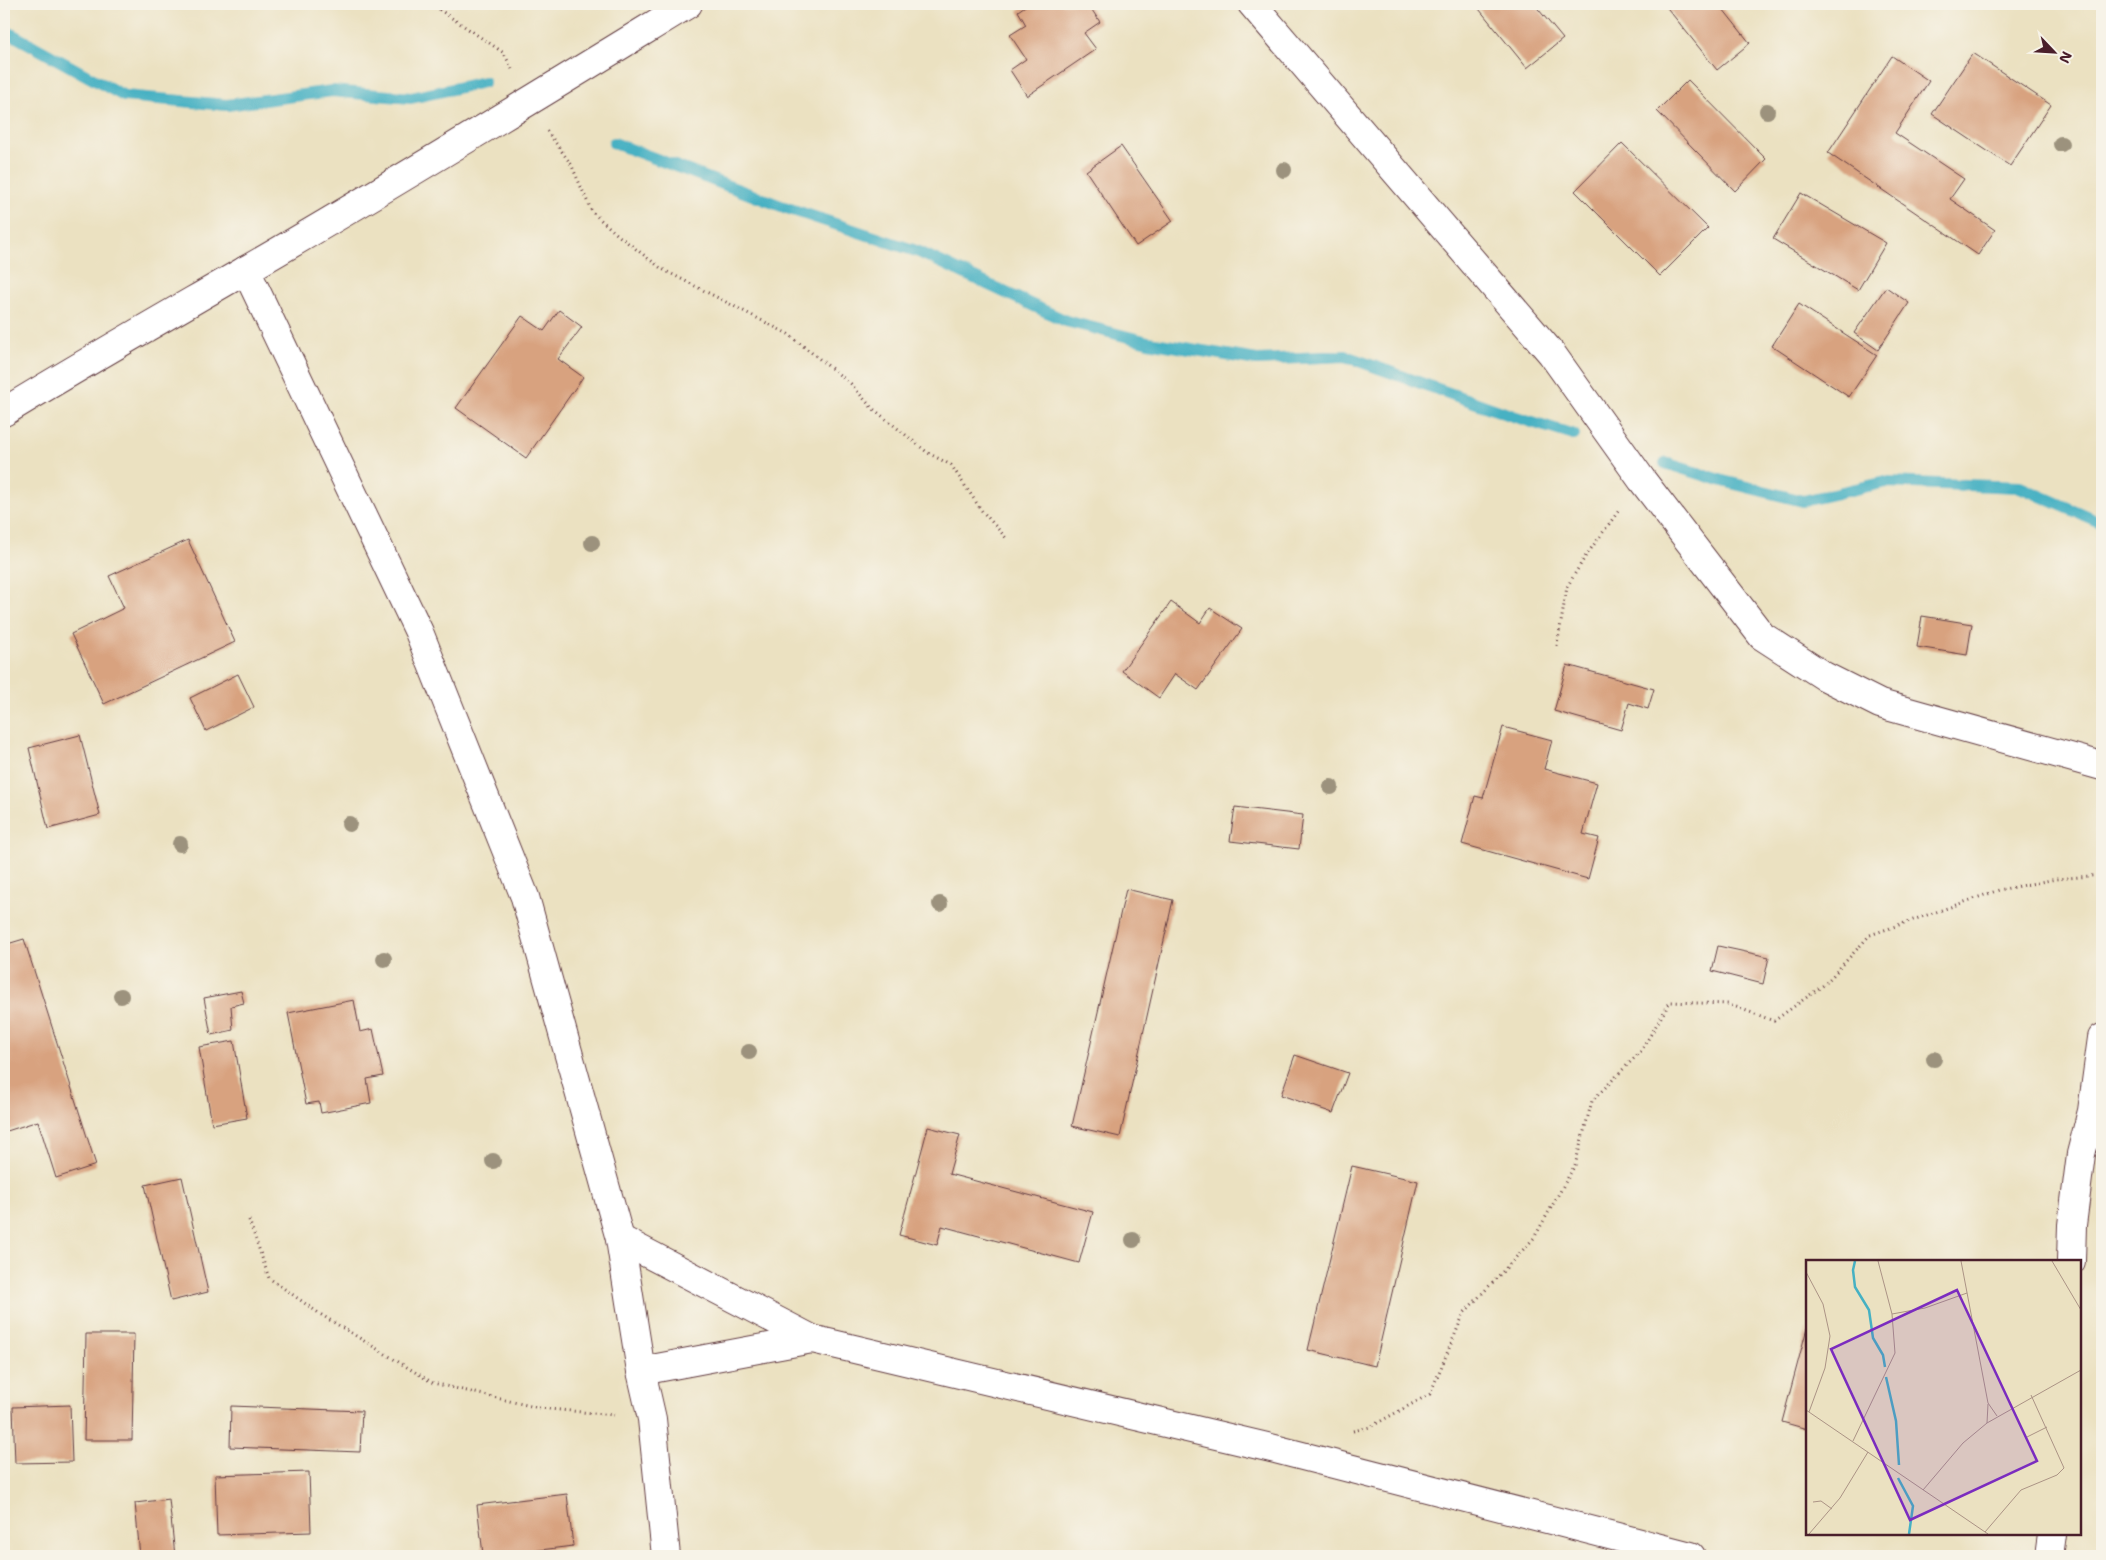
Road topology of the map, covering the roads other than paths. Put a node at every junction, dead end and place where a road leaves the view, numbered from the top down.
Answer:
1 (688, 4) edge
2 (1252, 4) edge
3 (246, 270) junction
4 (4, 412) edge
5 (2102, 766) edge
6 (2102, 1038) edge
7 (620, 1239) junction
8 (2071, 1260) edge
9 (812, 1340) junction
10 (641, 1370) junction
11 (2052, 1535) edge
12 (666, 1556) edge
13 (1691, 1556) edge
14 (2049, 1556) edge

1 - 3 street
2 - 5 street
3 - 4 street
3 - 7 street
6 - 8 street
7 - 9 street
7 - 10 street
9 - 10 street
9 - 13 street
10 - 12 street
11 - 14 street

